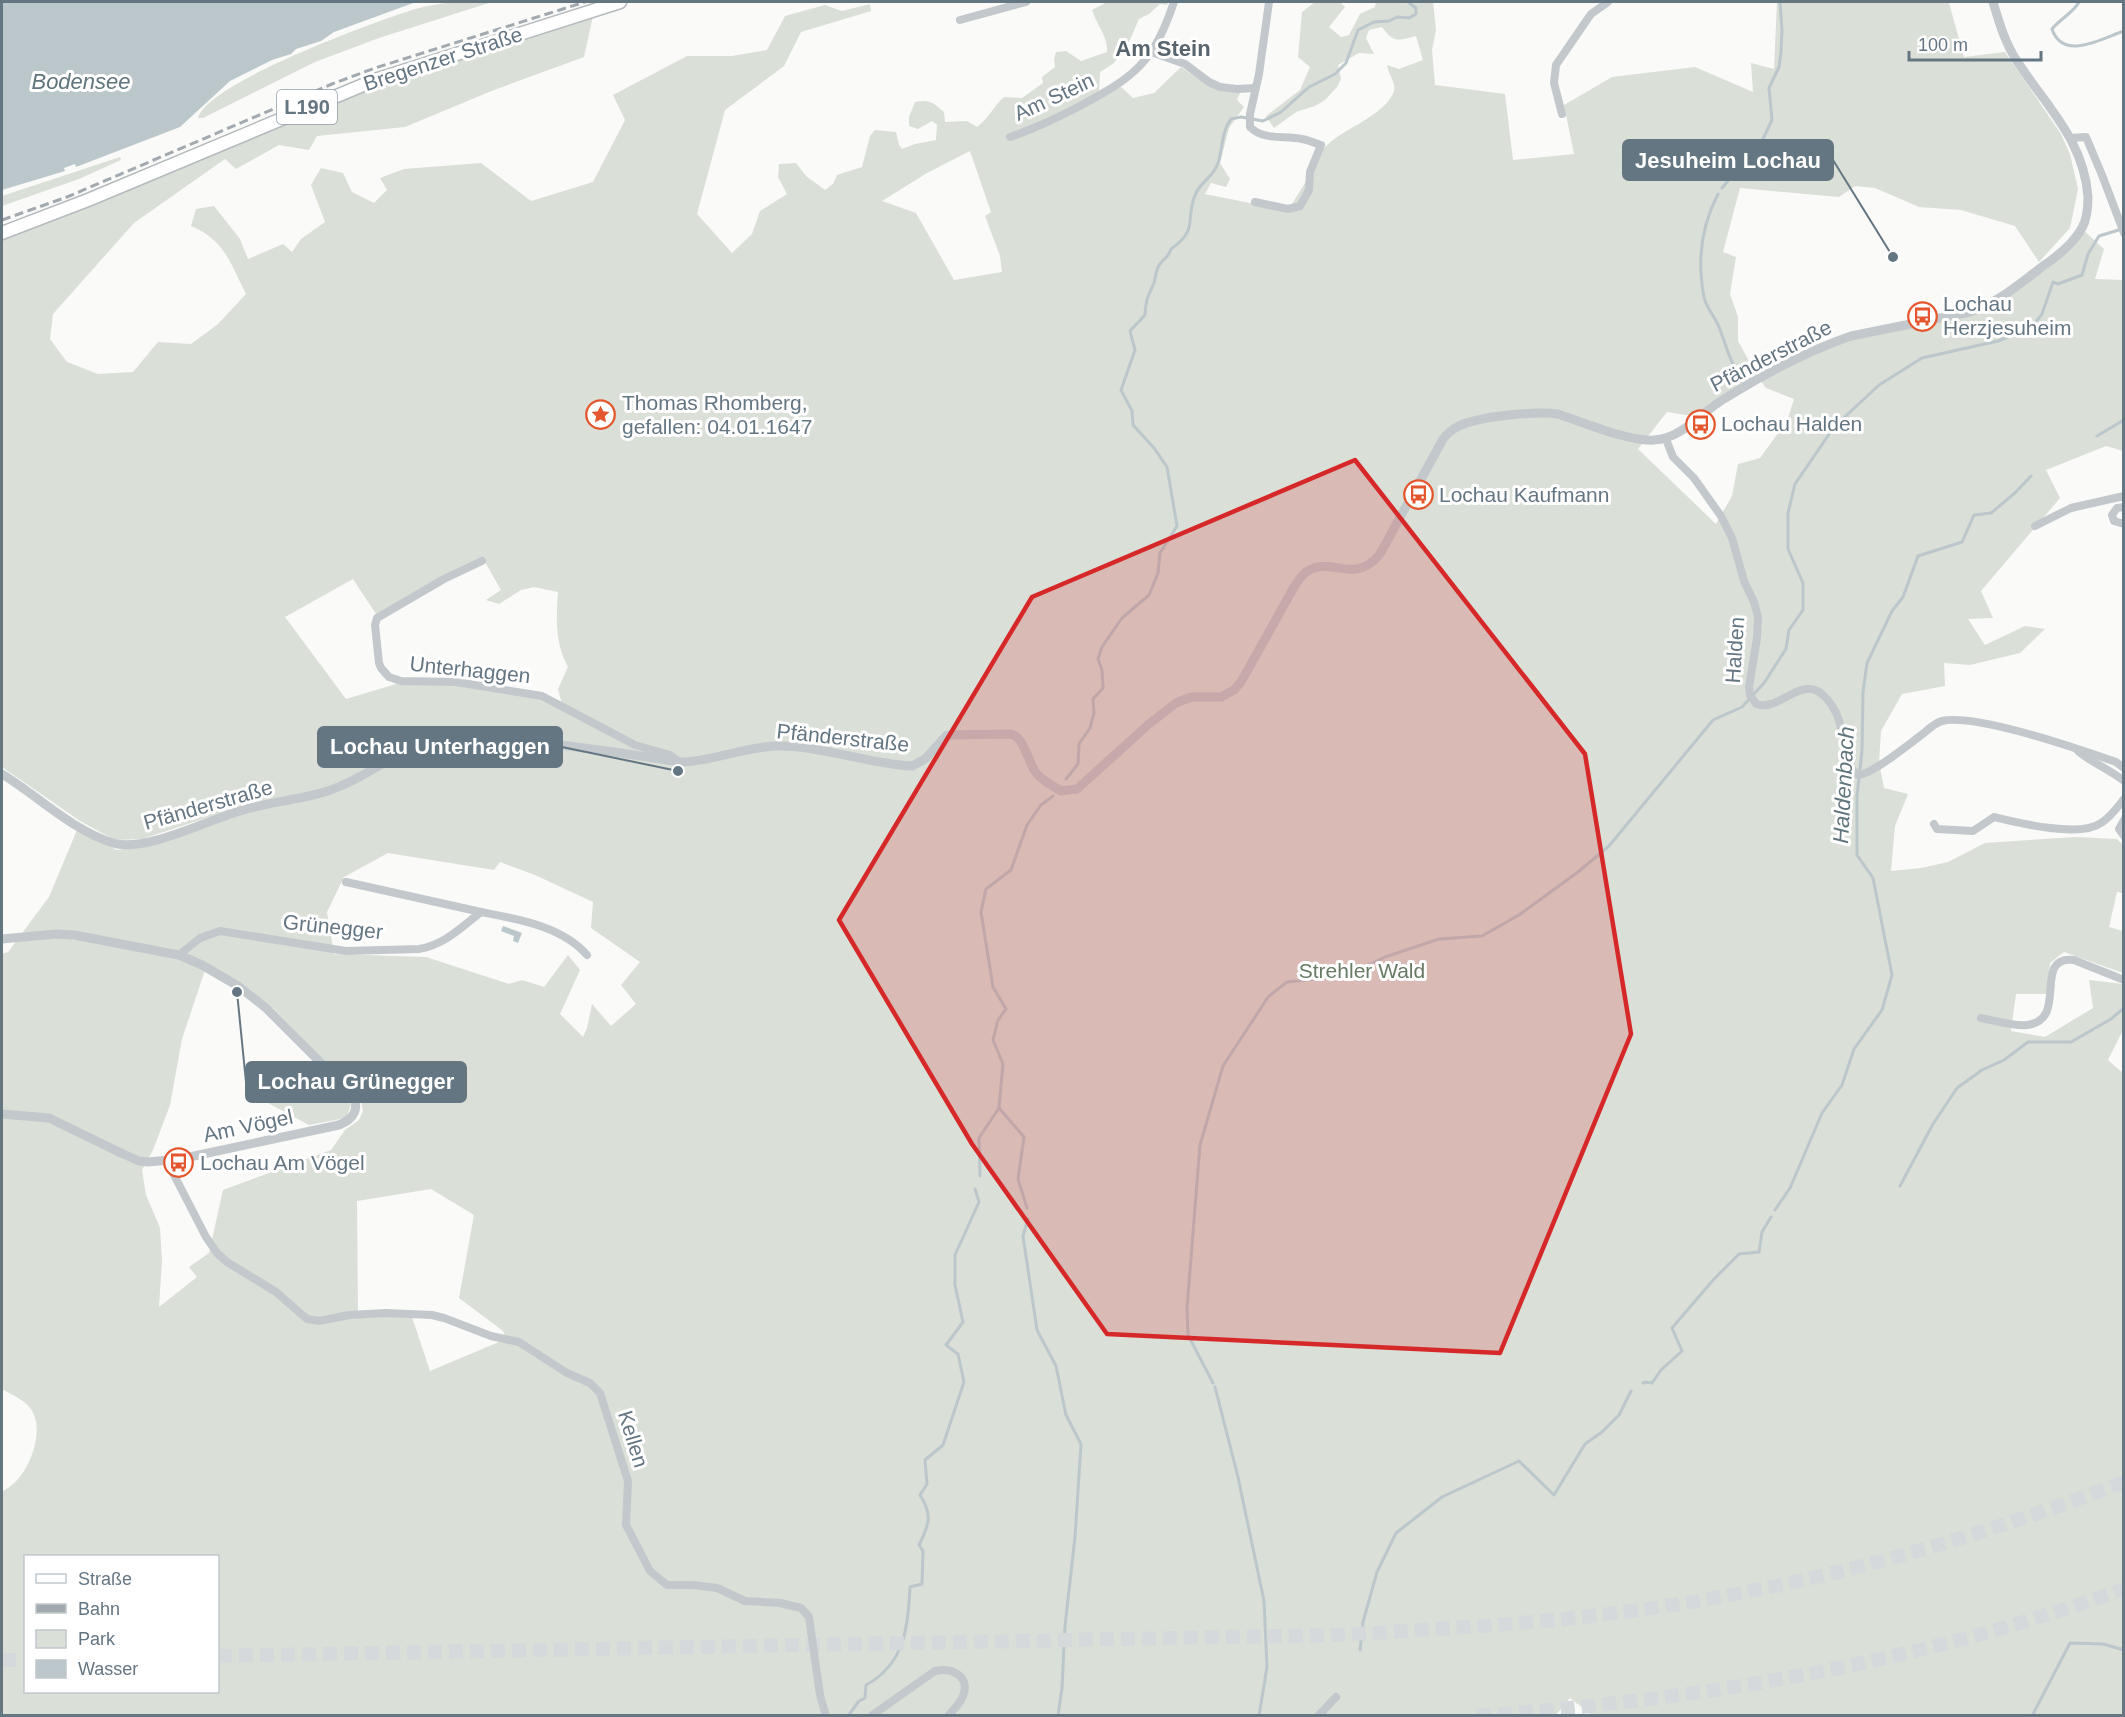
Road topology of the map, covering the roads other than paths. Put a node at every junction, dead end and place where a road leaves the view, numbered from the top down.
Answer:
1 (620, 2) edge
2 (1026, 2) edge
3 (1174, 2) edge
4 (1269, 2) edge
5 (1608, 2) edge
6 (1993, 2) edge
7 (960, 20) dead end
8 (1151, 52) junction
9 (1255, 88) junction
10 (1562, 114) dead end
11 (1010, 137) dead end
12 (2071, 138) junction
13 (1255, 202) dead end
14 (2122, 230) edge
15 (2, 233) edge
16 (1666, 439) junction
17 (2124, 496) edge
18 (2124, 507) edge
19 (2124, 524) edge
20 (2035, 526) dead end
21 (482, 561) dead end
22 (2074, 748) junction
23 (679, 762) junction
24 (2124, 768) edge
25 (2, 774) edge
26 (2124, 781) edge
27 (2124, 799) edge
28 (2124, 820) edge
29 (1934, 824) dead end
30 (2124, 836) edge
31 (346, 882) dead end
32 (481, 912) junction
33 (2, 939) edge
34 (587, 955) dead end
35 (179, 956) junction
36 (2124, 980) edge
37 (1981, 1018) dead end
38 (2, 1114) edge
39 (170, 1160) junction
40 (1336, 1696) dead end
41 (826, 1716) edge
42 (871, 1716) edge
43 (948, 1716) edge
44 (1318, 1716) edge

1 - 15 main road, Bregenzer Straße / L190
2 - 7 street
3 - 8 street, Am Stein
4 - 9 street
5 - 10 street
6 - 12 street, Pfänderstraße
8 - 9 street
8 - 11 street, Am Stein
9 - 13 street
12 - 14 street
12 - 16 street, Pfänderstraße
16 - 22 street, Halden
16 - 23 street, Pfänderstraße
17 - 20 street
18 - 19 street
21 - 23 street, Unterhaggen
22 - 24 street, Halden
22 - 26 street, Halden
23 - 25 street, Pfänderstraße
27 - 29 street
28 - 30 street
31 - 32 street, Grünegger
32 - 34 street, Grünegger
32 - 35 street, Grünegger
33 - 35 street
35 - 39 street, Am Vögel
36 - 37 street
38 - 39 street, Am Vögel
39 - 41 street, Kellen
40 - 44 street
42 - 43 street

